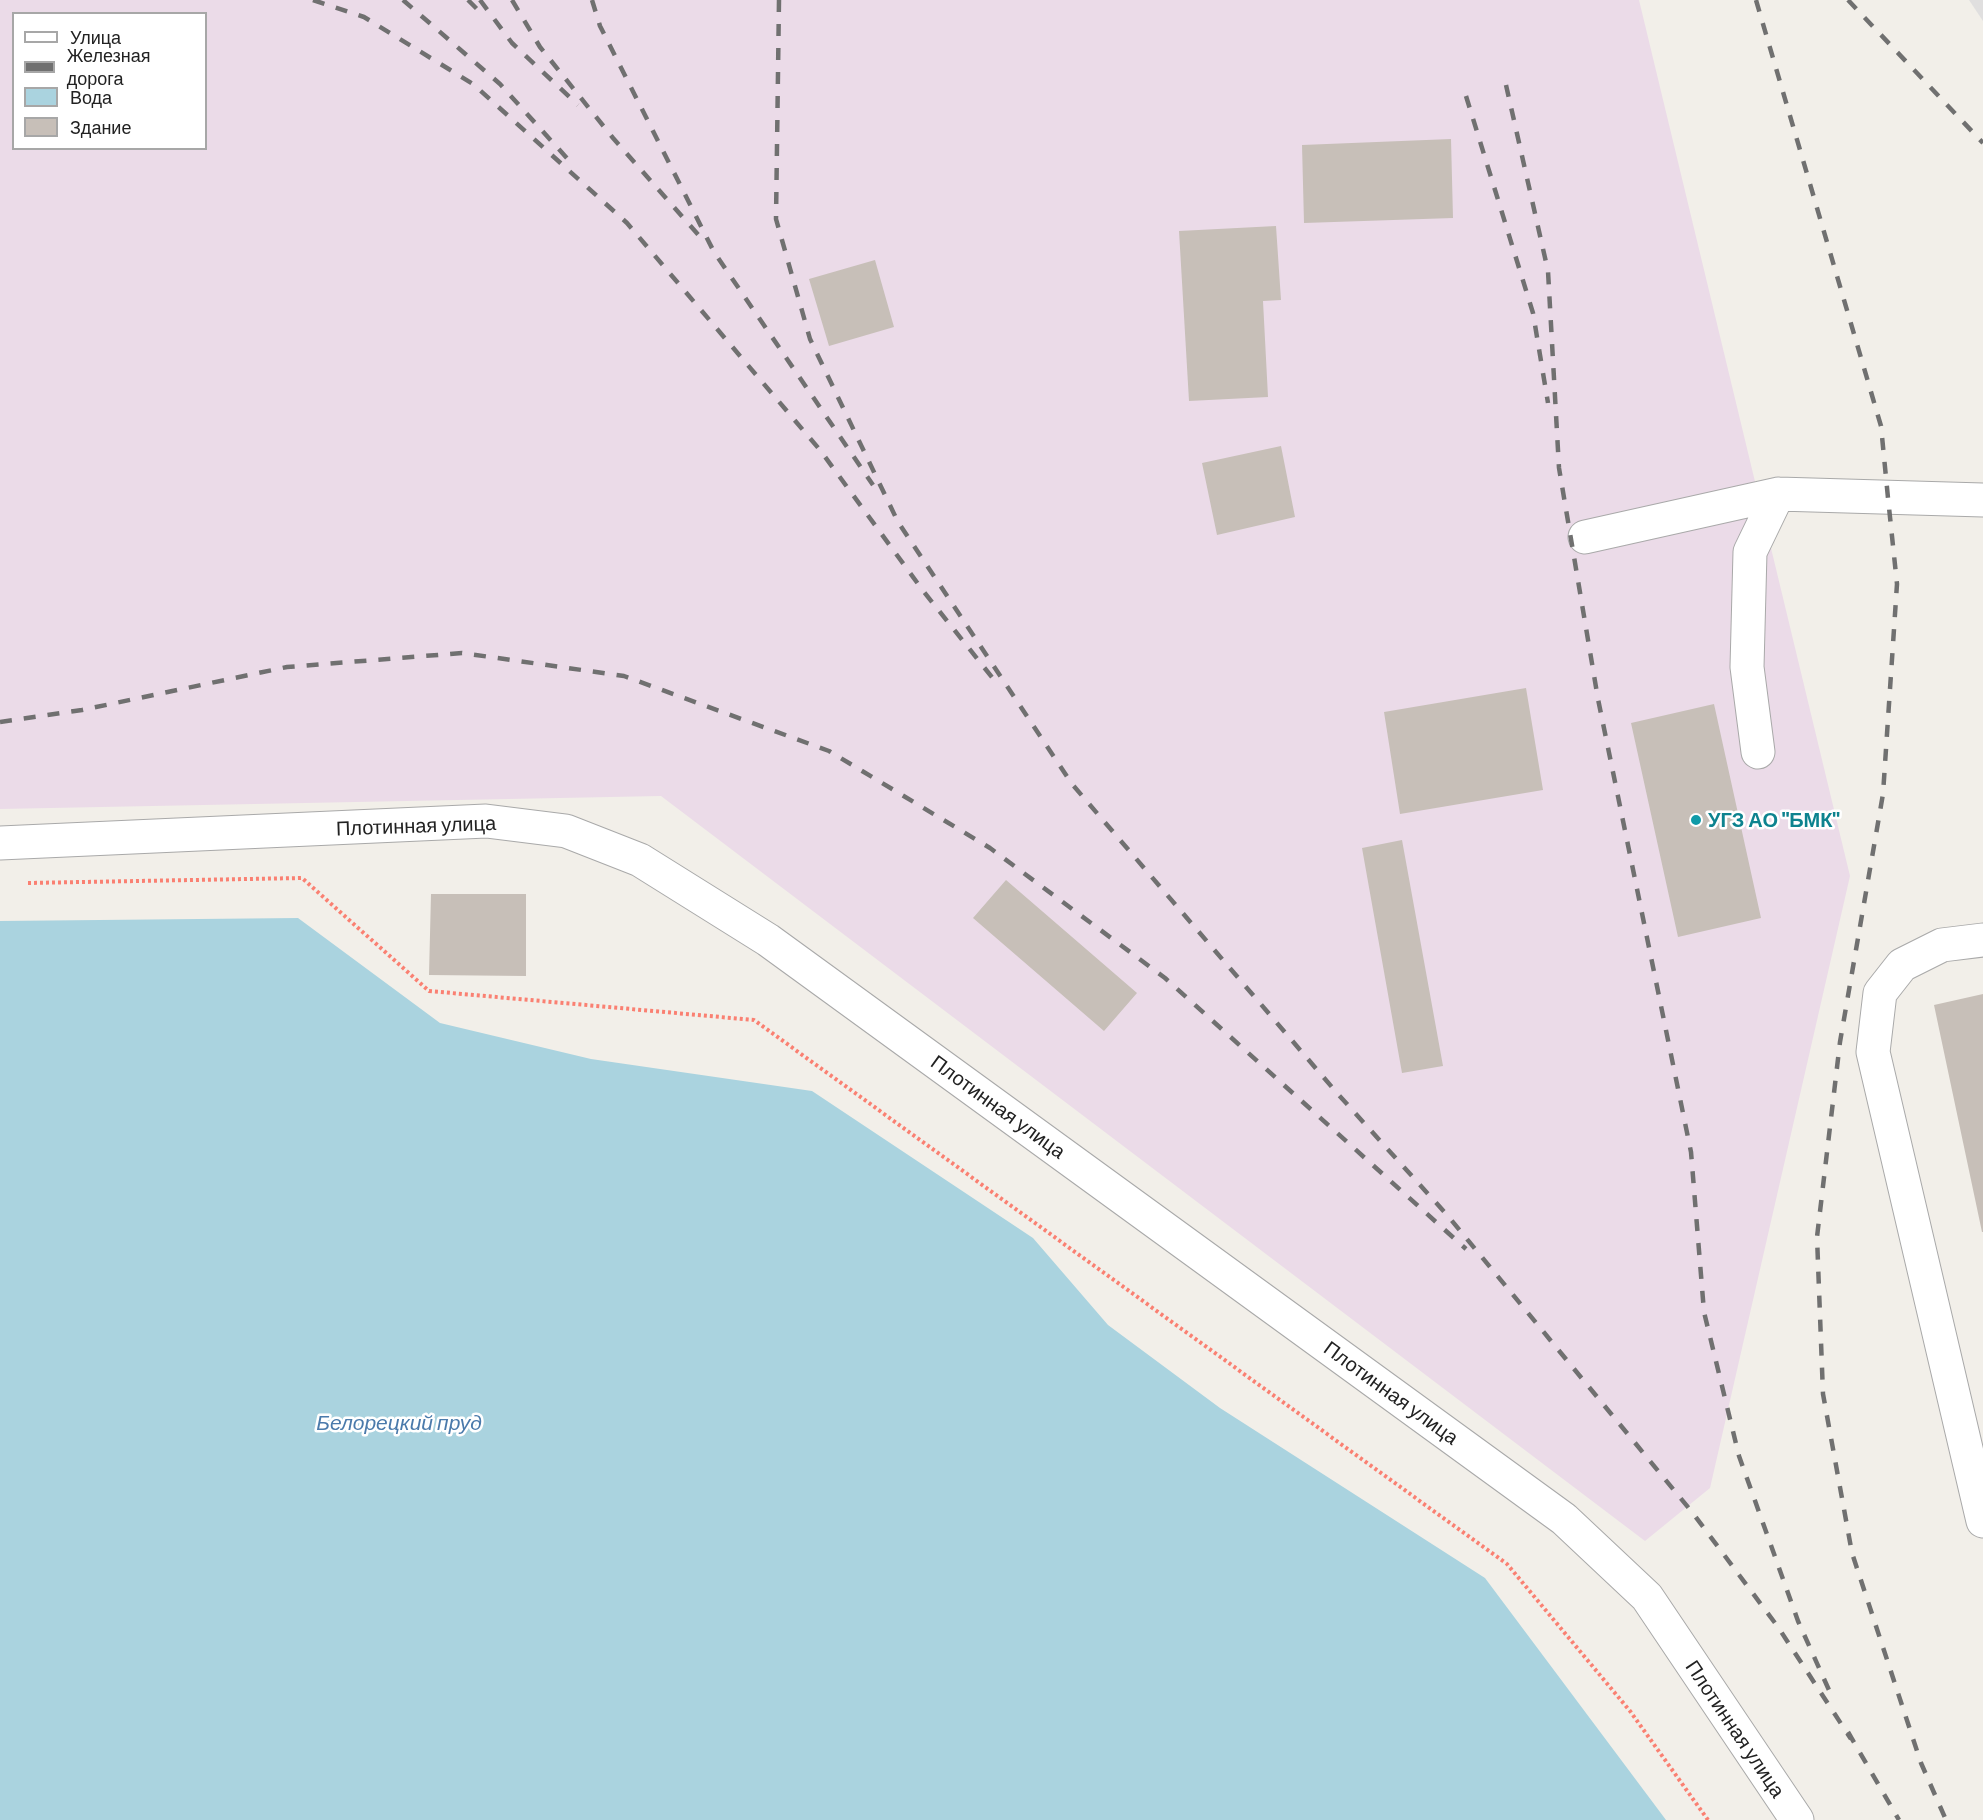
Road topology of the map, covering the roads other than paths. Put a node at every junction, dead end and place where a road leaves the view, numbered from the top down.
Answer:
1 (1778, 494) junction
2 (1983, 500) edge
3 (1585, 537) dead end
4 (1758, 752) dead end
5 (0, 843) edge
6 (1983, 940) edge
7 (1983, 1521) edge
8 (1797, 1820) edge

1 - 2 street
1 - 3 street
1 - 4 street
5 - 8 street, Плотинная улица
6 - 7 street

